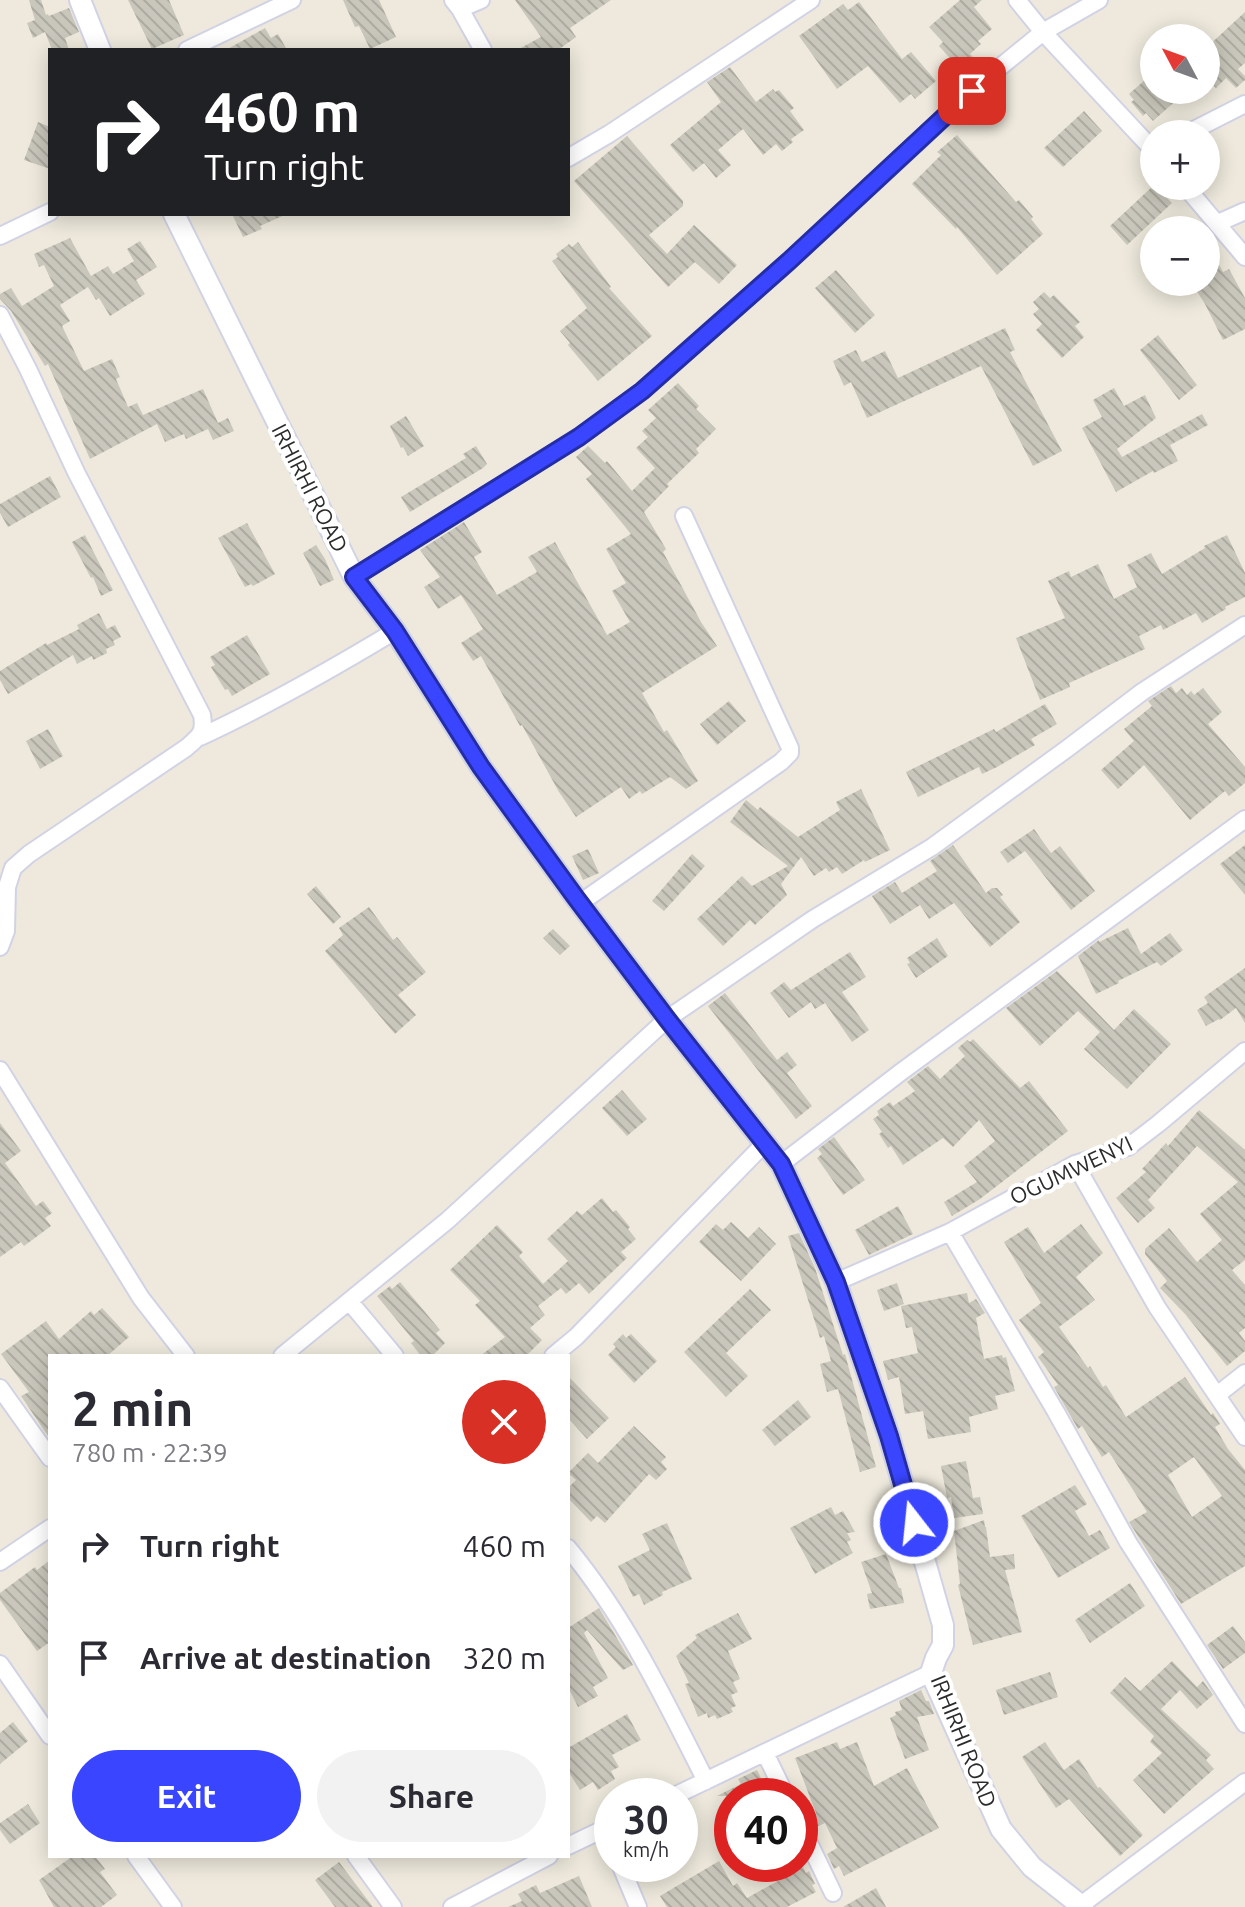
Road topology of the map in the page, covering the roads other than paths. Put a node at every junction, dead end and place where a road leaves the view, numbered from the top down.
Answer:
1 (80, 0) edge
2 (292, 0) edge
3 (481, 0) edge
4 (811, 0) edge
5 (1017, 0) edge
6 (1099, 0) edge
7 (456, 5) edge
8 (1043, 32) junction
9 (99, 48) edge
10 (191, 48) edge
11 (482, 48) edge
12 (1245, 104) edge
13 (1214, 120) edge
14 (1140, 135) edge
15 (570, 157) edge
16 (1197, 200) edge
17 (1245, 211) edge
18 (48, 213) edge
19 (175, 216) edge
20 (1212, 216) edge
21 (1220, 222) edge
22 (1220, 226) edge
23 (0, 236) edge
24 (1245, 257) edge
25 (0, 315) edge
26 (684, 516) dead end
27 (354, 577) junction
28 (1245, 625) edge
29 (395, 631) junction
30 (200, 737) junction
31 (1245, 819) edge
32 (580, 903) junction
33 (0, 947) edge
34 (667, 1019) junction
35 (1245, 1051) edge
36 (0, 1070) edge
37 (765, 1143) junction
38 (781, 1164) junction
39 (1075, 1164) junction
40 (950, 1232) junction
41 (836, 1282) junction
42 (349, 1301) junction
43 (184, 1354) edge
44 (284, 1354) edge
45 (393, 1354) edge
46 (555, 1354) edge
47 (1245, 1373) edge
48 (0, 1388) edge
49 (1217, 1395) junction
50 (1245, 1437) edge
51 (48, 1455) edge
52 (48, 1529) edge
53 (570, 1550) edge
54 (0, 1562) edge
55 (0, 1664) edge
56 (931, 1673) junction
57 (1245, 1724) edge
58 (48, 1733) edge
59 (765, 1753) junction
60 (777, 1778) edge
61 (706, 1781) junction
62 (1245, 1782) edge
63 (698, 1785) edge
64 (594, 1833) edge
65 (570, 1842) edge
66 (137, 1858) edge
67 (357, 1858) edge
68 (546, 1858) edge
69 (818, 1862) edge
70 (628, 1882) edge
71 (833, 1893) dead end
72 (471, 1903) edge
73 (1082, 1906) edge
74 (173, 1907) edge
75 (393, 1907) edge
76 (452, 1907) edge
77 (638, 1907) edge

1 - 9 street
2 - 10 street
3 - 7 street
4 - 15 street
5 - 8 street
6 - 8 street
7 - 11 street
8 - 14 street
8 - 27 street
12 - 13 street
16 - 20 street
17 - 21 street
18 - 23 street
19 - 27 street, IRHIRHI ROAD
22 - 24 street
25 - 30 street
26 - 32 street
27 - 29 street, IRHIRHI ROAD
28 - 34 street
29 - 30 street
29 - 32 street, IRHIRHI ROAD
30 - 33 street
31 - 38 street
32 - 34 street, IRHIRHI ROAD
34 - 37 street, IRHIRHI ROAD
34 - 42 street
35 - 39 street, OGUMWENYI
36 - 43 street
37 - 38 street, IRHIRHI ROAD
37 - 46 street
38 - 41 street, IRHIRHI ROAD
39 - 40 street, OGUMWENYI
39 - 49 street
40 - 41 street, OGUMWENYI
40 - 57 street
41 - 56 street, IRHIRHI ROAD
42 - 44 street
42 - 45 street
47 - 49 street
48 - 51 street
49 - 50 street
52 - 54 street
53 - 61 street
55 - 58 street
56 - 59 street
56 - 73 street, IRHIRHI ROAD
59 - 60 street
59 - 61 street
61 - 63 street
62 - 73 street
64 - 65 street
66 - 74 street
67 - 75 street
68 - 72 street
69 - 71 street
70 - 77 street
72 - 76 street

